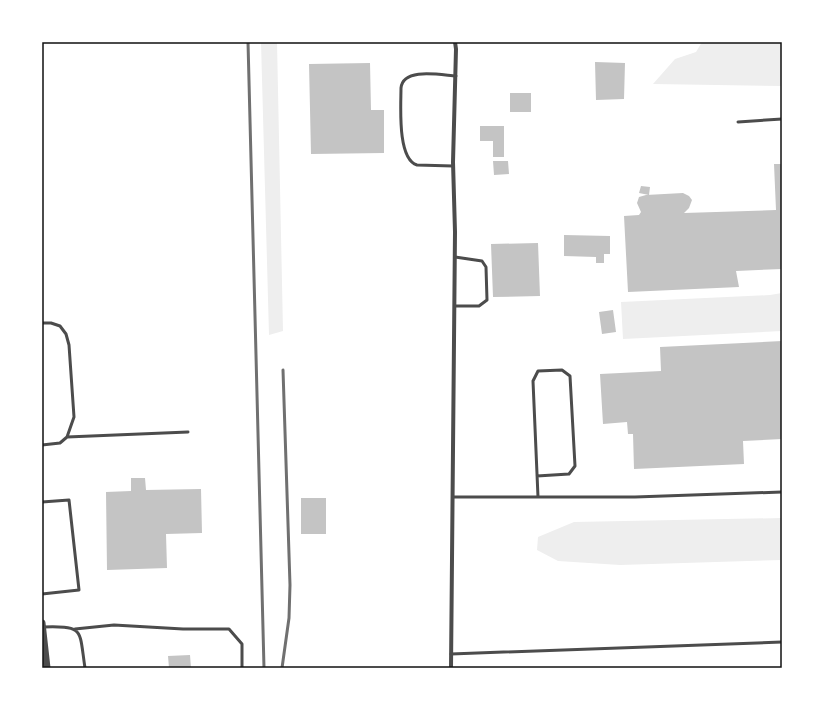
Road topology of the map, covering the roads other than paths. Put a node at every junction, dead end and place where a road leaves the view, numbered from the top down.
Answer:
1 (455, 42) edge
2 (456, 76) junction
3 (782, 119) edge
4 (738, 122) dead end
5 (453, 166) junction
6 (455, 257) junction
7 (455, 306) junction
8 (42, 323) edge
9 (188, 432) dead end
10 (67, 437) junction
11 (42, 445) edge
12 (537, 476) junction
13 (782, 492) edge
14 (453, 497) junction
15 (538, 497) junction
16 (42, 502) edge
17 (42, 594) edge
18 (42, 623) edge
19 (42, 628) edge
20 (76, 629) junction
21 (782, 642) edge
22 (451, 654) junction
23 (47, 668) edge
24 (85, 668) edge
25 (242, 668) edge
26 (451, 668) edge

1 - 2 street
2 - 5 street
2 - 5 lane
3 - 4 lane
5 - 6 street
6 - 7 street
6 - 7 lane
7 - 14 street
8 - 10 lane
9 - 10 lane
10 - 11 lane
12 - 12 lane
12 - 15 lane
13 - 15 lane
14 - 15 lane
14 - 22 street
16 - 17 lane
18 - 19 street
19 - 20 lane
19 - 23 street
20 - 24 lane
20 - 25 lane
21 - 22 lane
22 - 26 street

